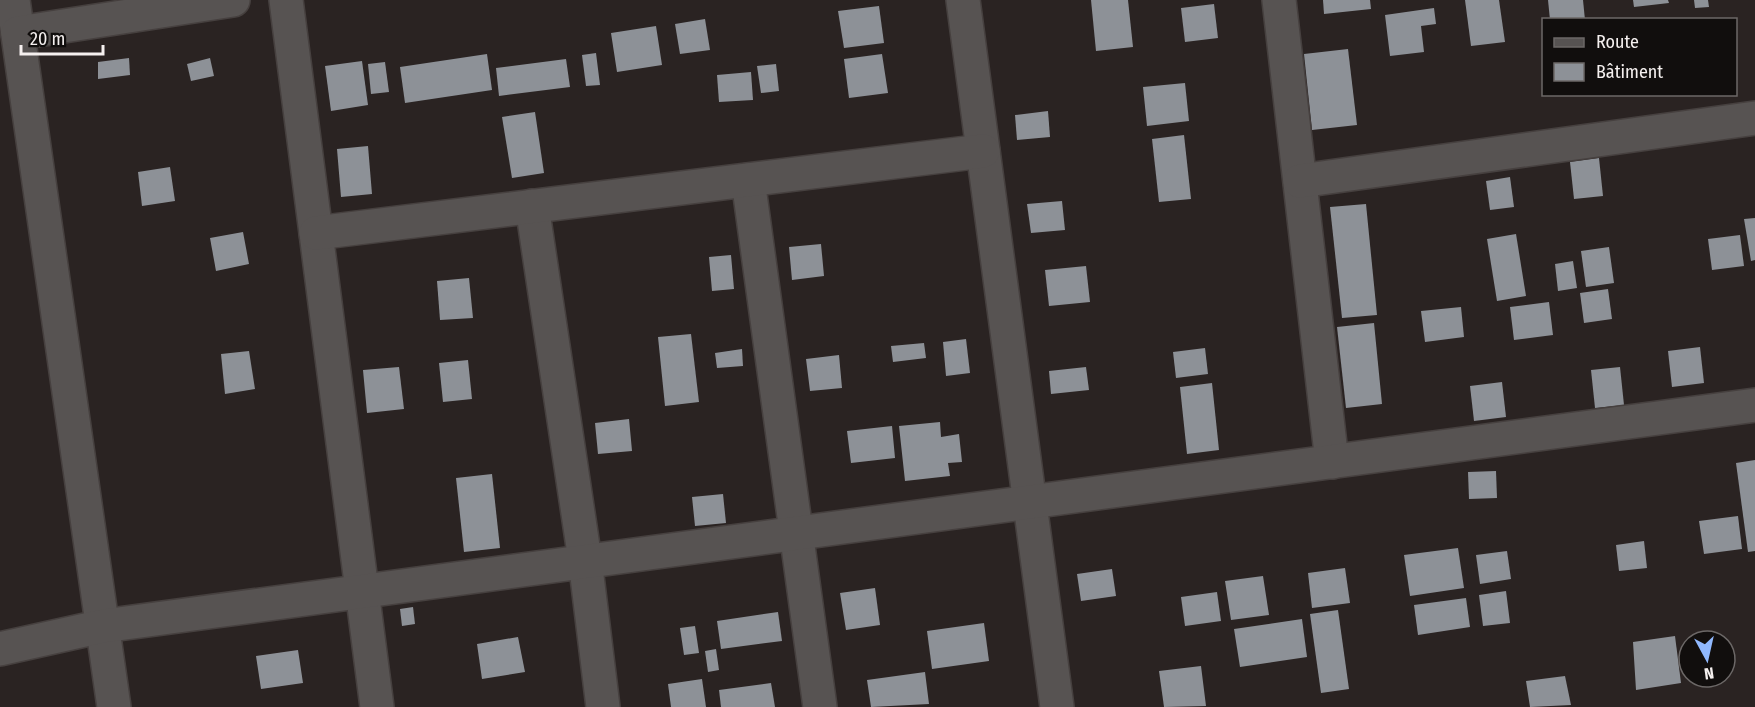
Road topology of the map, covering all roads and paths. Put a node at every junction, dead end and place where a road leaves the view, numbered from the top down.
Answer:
1 (13, 0) edge
2 (233, 0) edge
3 (286, 0) edge
4 (963, 0) edge
5 (1279, 0) edge
6 (18, 33) junction
7 (1755, 118) edge
8 (983, 151) junction
9 (748, 180) junction
10 (1300, 181) junction
11 (532, 207) junction
12 (316, 233) junction
13 (1755, 405) edge
14 (1332, 462) junction
15 (1030, 500) junction
16 (796, 532) junction
17 (585, 560) junction
18 (362, 590) junction
19 (103, 626) junction
20 (0, 648) edge
21 (114, 707) edge
22 (377, 707) edge
23 (603, 707) edge
24 (820, 707) edge
25 (1057, 707) edge

1 - 6 street
2 - 6 street
3 - 12 street
4 - 8 street
5 - 10 street
6 - 19 street
7 - 10 street
8 - 9 street
8 - 15 street
9 - 11 street
9 - 16 street
10 - 14 street
11 - 12 street
11 - 17 street
12 - 18 street
13 - 14 street
14 - 15 street
15 - 16 street
15 - 25 street
16 - 17 street
16 - 24 street
17 - 18 street
17 - 23 street
18 - 19 street
18 - 22 street
19 - 20 street
19 - 21 street

